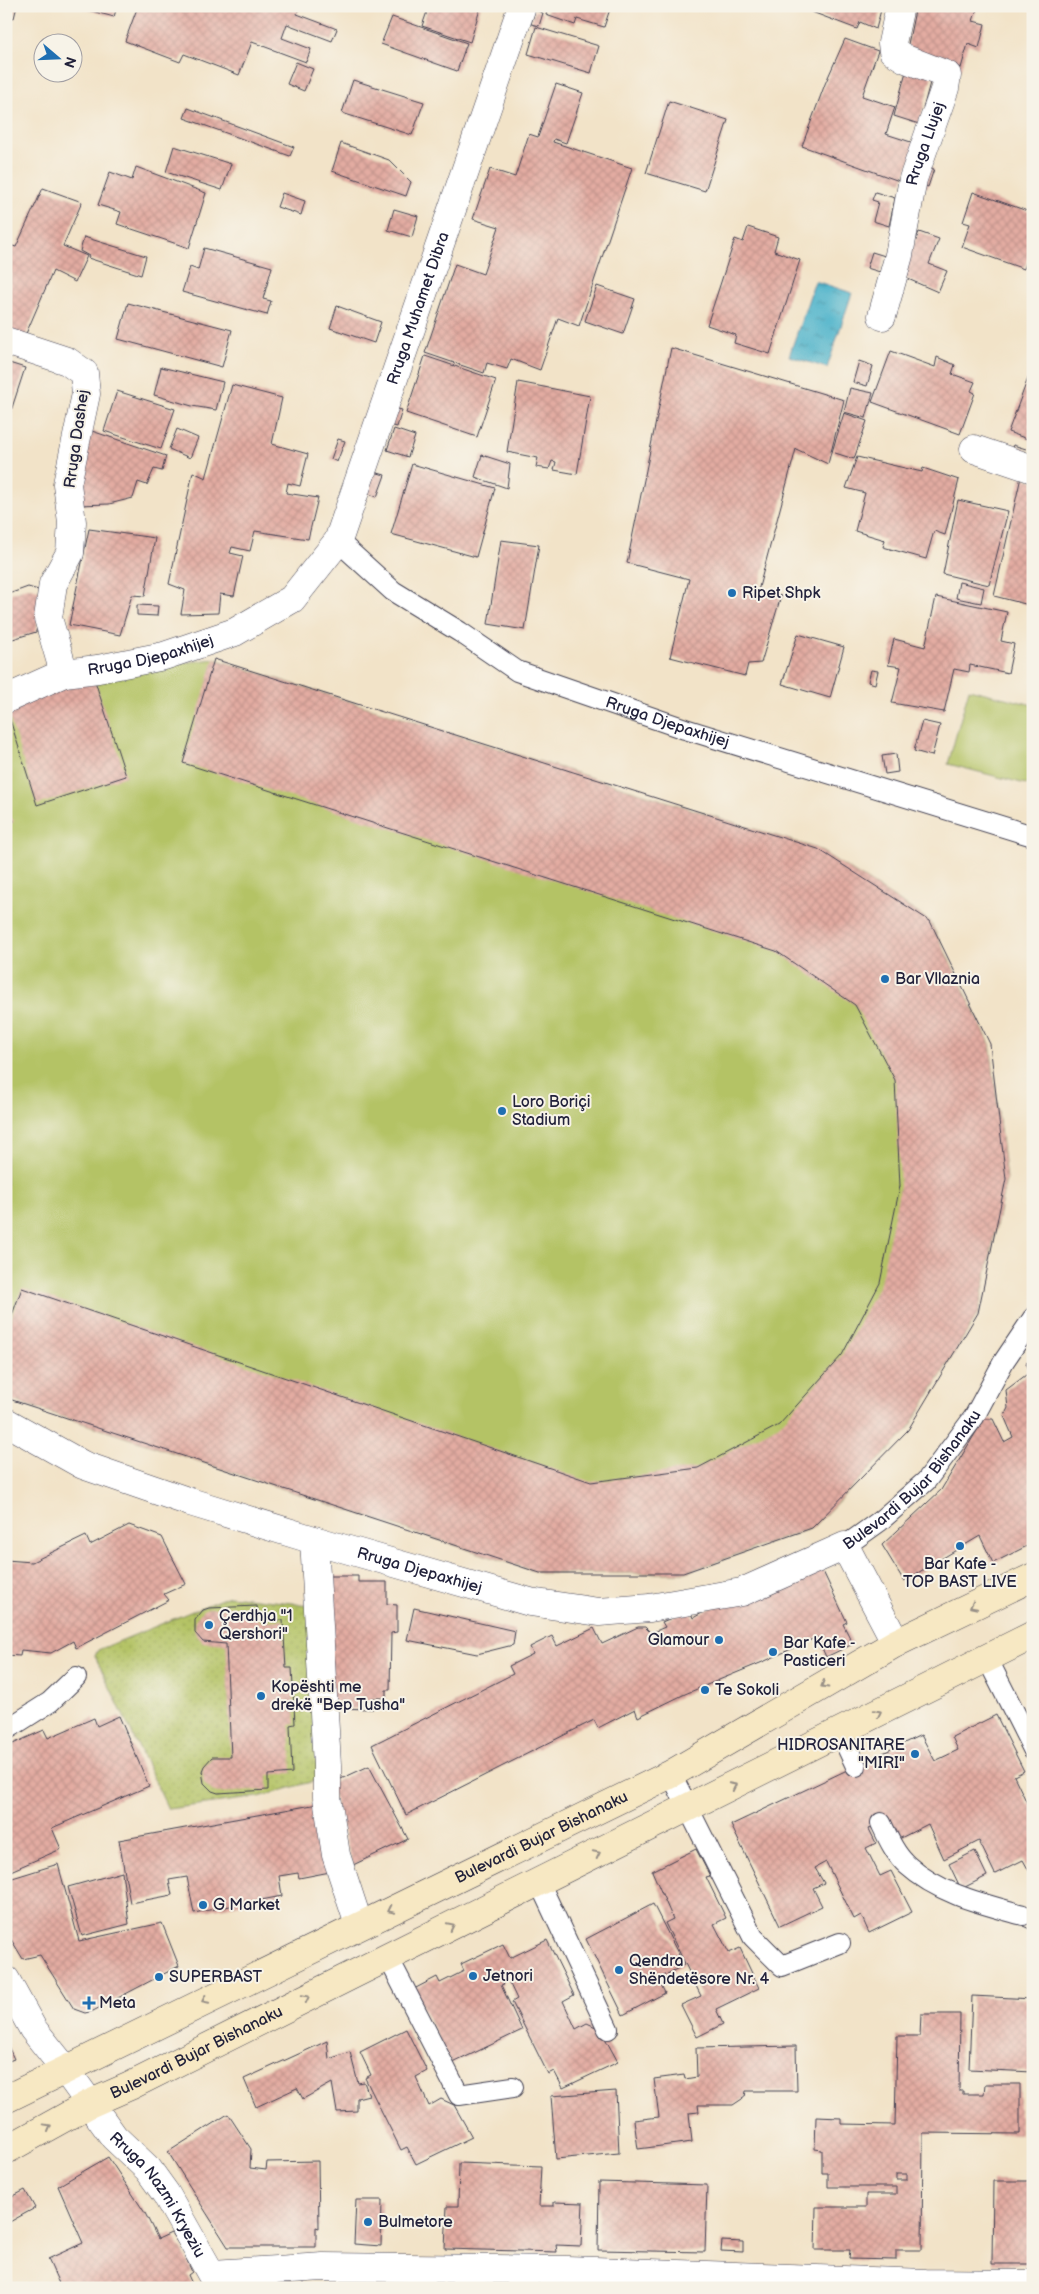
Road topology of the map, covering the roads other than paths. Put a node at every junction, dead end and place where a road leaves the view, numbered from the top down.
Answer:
1 (522, 6) edge
2 (900, 6) edge
3 (882, 316) dead end
4 (6, 341) edge
5 (974, 449) dead end
6 (1033, 469) edge
7 (338, 541) junction
8 (292, 599) joint
9 (64, 673) junction
10 (6, 699) edge
11 (1033, 836) edge
12 (1033, 1318) edge
13 (6, 1422) edge
14 (314, 1540) junction
15 (845, 1546) junction
16 (1033, 1577) edge
17 (1033, 1635) edge
18 (896, 1643) junction
19 (988, 1658) junction
20 (76, 1677) dead end
21 (6, 1730) edge
22 (840, 1732) junction
23 (1033, 1749) edge
24 (856, 1766) dead end
25 (671, 1774) junction
26 (689, 1809) junction
27 (882, 1823) dead end
28 (539, 1882) junction
29 (1023, 1915) dead end
30 (359, 1925) junction
31 (840, 1943) dead end
32 (388, 1957) junction
33 (6, 1980) edge
34 (608, 2029) dead end
35 (66, 2069) junction
36 (513, 2087) dead end
37 (6, 2099) edge
38 (90, 2104) junction
39 (6, 2150) edge
40 (216, 2281) edge
41 (1033, 2284) edge
42 (926, 2285) edge

1 - 7 street, Rruga Muhamet Dibra
2 - 3 street, Rruga Llujej
4 - 9 street, Rruga Dashej
5 - 6 street
7 - 8 street, Rruga Muhamet Dibra
7 - 11 lane, Rruga Djepaxhijej
8 - 9 street, Rruga Djepaxhijej
9 - 10 street, Rruga Djepaxhijej
12 - 15 lane, Bulevardi Bujar Bishanaku
13 - 14 street, Rruga Djepaxhijej
14 - 15 street, Rruga Djepaxhijej
14 - 30 street
15 - 18 street, Bulevardi Bujar Bishanaku
16 -> 18 main road, Bulevardi Bujar Bishanaku
17 - 19 main road, Bulevardi Bujar Bishanaku
18 -> 25 main road, Bulevardi Bujar Bishanaku
22 -> 19 main road, Bulevardi Bujar Bishanaku
19 - 23 lane
20 - 21 lane
22 - 24 lane
26 -> 22 main road, Bulevardi Bujar Bishanaku
25 - 26 lane
25 -> 30 main road, Bulevardi Bujar Bishanaku
28 -> 26 main road, Bulevardi Bujar Bishanaku
26 - 31 lane
27 - 29 lane
32 -> 28 main road, Bulevardi Bujar Bishanaku
28 - 34 lane
30 -> 35 main road, Bulevardi Bujar Bishanaku
32 - 36 lane
38 -> 32 main road, Bulevardi Bujar Bishanaku
33 - 35 street, Rruga Nazmi Kryeziu
35 - 37 main road, Bulevardi Bujar Bishanaku
35 - 38 street, Rruga Nazmi Kryeziu
39 -> 38 main road, Bulevardi Bujar Bishanaku
38 - 40 street, Rruga Nazmi Kryeziu
40 - 42 street
41 - 42 street

